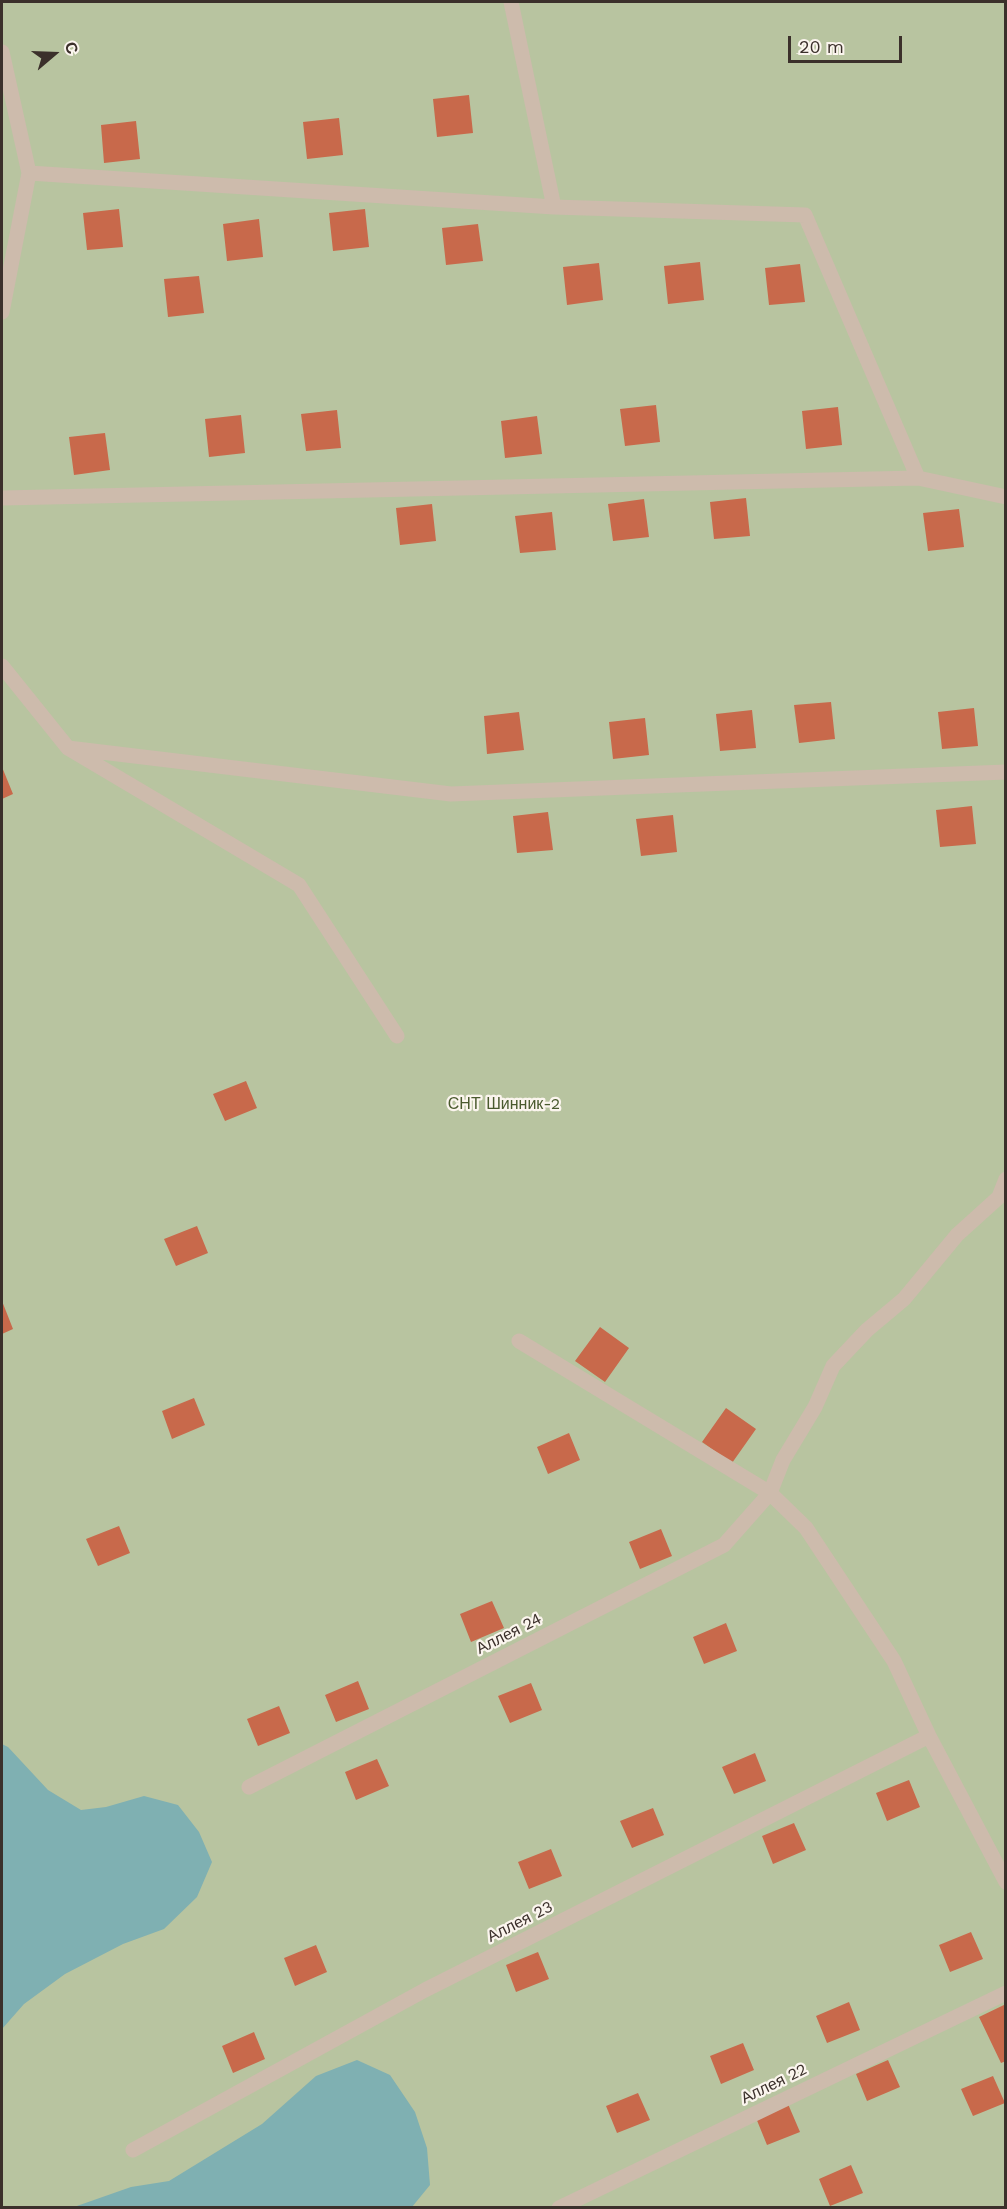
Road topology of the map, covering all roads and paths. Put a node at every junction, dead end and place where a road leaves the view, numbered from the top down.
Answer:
1 (511, 2) edge
2 (2, 52) edge
3 (29, 173) junction
4 (554, 207) junction
5 (2, 312) edge
6 (918, 478) junction
7 (1005, 497) edge
8 (2, 498) edge
9 (2, 666) edge
10 (68, 748) junction
11 (1005, 772) edge
12 (397, 1036) dead end
13 (1005, 1179) edge
14 (519, 1341) dead end
15 (770, 1493) junction
16 (929, 1736) junction
17 (249, 1787) dead end
18 (1005, 1882) edge
19 (1005, 1993) edge
20 (133, 2150) dead end
21 (559, 2208) edge

1 - 4 lane
2 - 3 lane
3 - 4 lane
3 - 5 lane
4 - 6 lane
6 - 7 lane
6 - 8 lane
9 - 10 lane
10 - 11 lane
10 - 12 lane
13 - 15 lane, Аллея 24
14 - 15 lane
15 - 16 lane
15 - 17 lane, Аллея 24
16 - 18 lane
16 - 20 lane, Аллея 23
19 - 21 lane, Аллея 22

